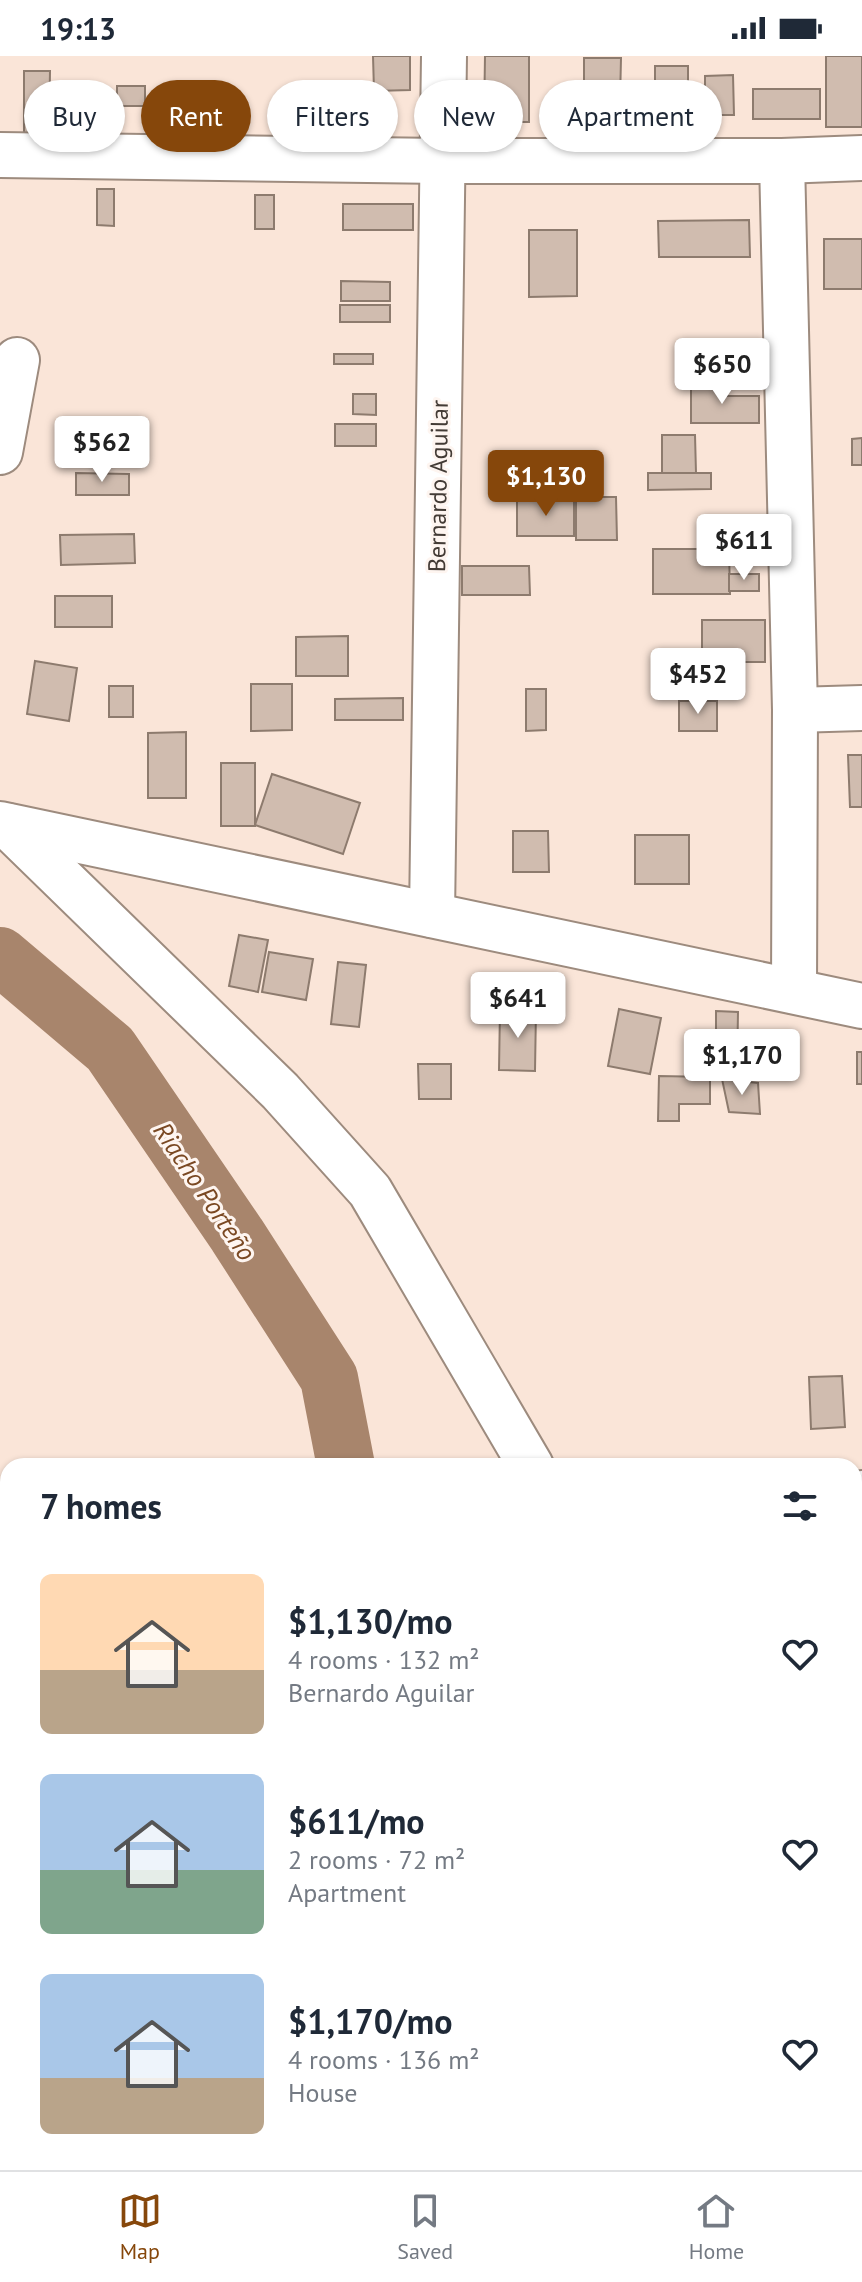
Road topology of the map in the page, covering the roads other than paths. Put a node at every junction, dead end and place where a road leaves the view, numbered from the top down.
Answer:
1 (444, 56) edge
2 (0, 155) edge
3 (862, 158) edge
4 (443, 161) junction
5 (782, 161) junction
6 (17, 360) dead end
7 (0, 452) edge
8 (862, 708) edge
9 (795, 710) junction
10 (4, 825) edge
11 (432, 915) junction
12 (794, 991) junction
13 (862, 1006) edge
14 (526, 1458) edge

1 - 4 street, Bernardo Aguilar
2 - 4 street
3 - 5 street
4 - 5 street
4 - 11 street, Bernardo Aguilar
5 - 9 street
6 - 7 street
8 - 9 street
9 - 12 street
10 - 11 street
10 - 14 street
11 - 12 street
12 - 13 street

